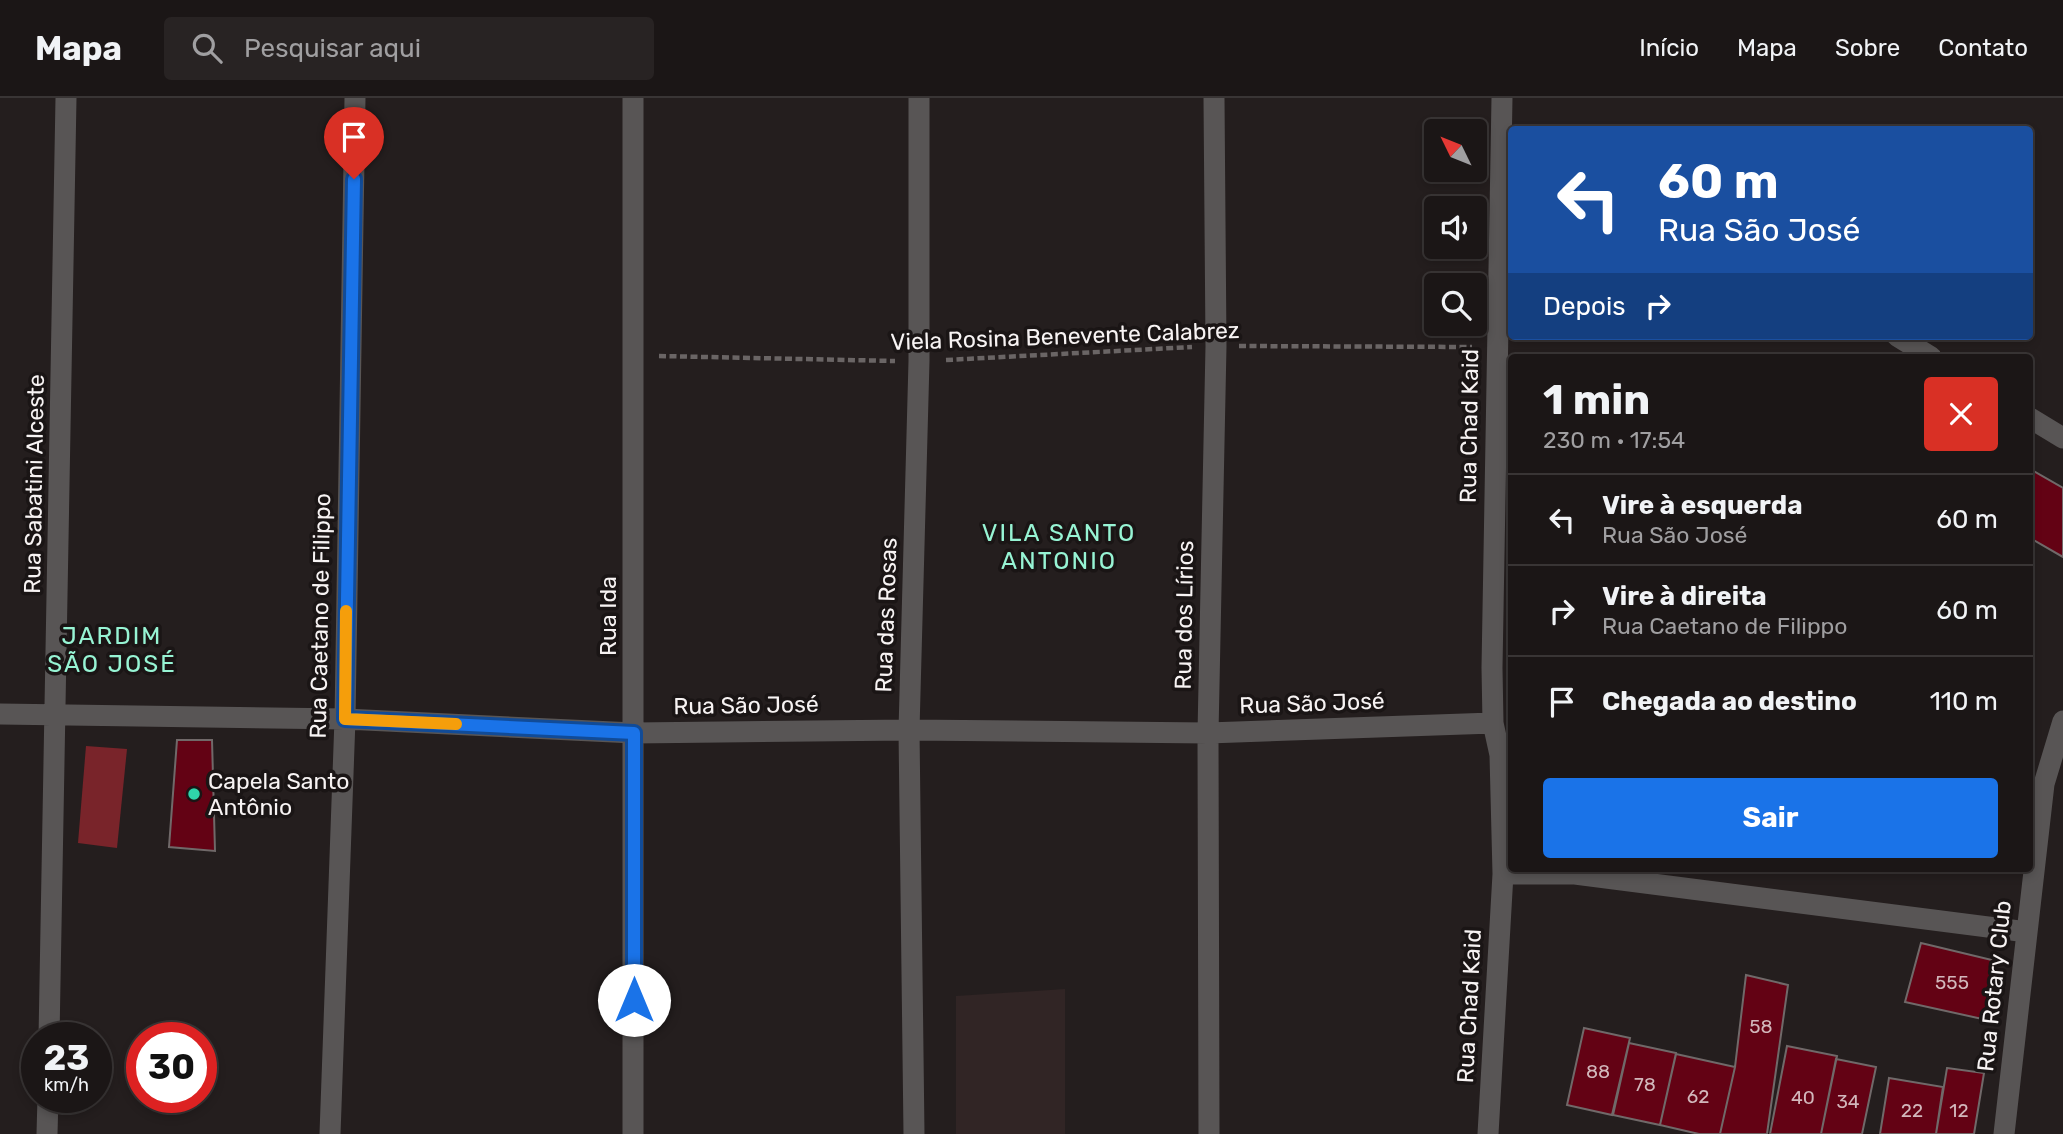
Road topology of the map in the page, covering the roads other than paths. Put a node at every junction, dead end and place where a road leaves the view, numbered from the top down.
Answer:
1 (66, 98) edge
2 (355, 98) edge
3 (633, 98) edge
4 (919, 98) edge
5 (1214, 98) edge
6 (1502, 98) edge
7 (1903, 340) edge
8 (1926, 354) edge
9 (2033, 420) edge
10 (2063, 439) edge
11 (0, 714) edge
12 (57, 715) junction
13 (345, 719) junction
14 (2063, 721) edge
15 (1493, 723) junction
16 (909, 730) junction
17 (634, 733) junction
18 (1208, 733) junction
19 (1500, 755) junction
20 (1508, 768) edge
21 (1550, 872) edge
22 (1580, 872) edge
23 (1503, 874) junction
24 (2027, 932) junction
25 (49, 1022) edge
26 (48, 1113) edge
27 (47, 1134) edge
28 (330, 1134) edge
29 (633, 1134) edge
30 (914, 1134) edge
31 (1209, 1134) edge
32 (1488, 1134) edge
33 (2004, 1134) edge

1 - 12 street, Rua Sabatini Alceste
2 - 13 street, Rua Caetano de Filippo
3 - 17 street, Rua Ida
4 - 16 street, Rua das Rosas
5 - 18 street, Rua dos Lírios
6 - 15 street, Rua Chad Kaid
7 - 8 street
9 - 10 street
11 - 12 street, Rua São José
12 - 13 street, Rua São José
12 - 25 street, Rua Sabatini Alceste
13 - 17 street, Rua São José
13 - 28 street, Rua Caetano de Filippo
14 - 24 street, Rua Rotary Club
15 - 18 street, Rua São José
15 - 19 street, Rua Chad Kaid
16 - 17 street, Rua São José
16 - 18 street, Rua São José
16 - 30 street, Rua das Rosas
17 - 29 street, Rua Ida
18 - 31 street, Rua dos Lírios
19 - 20 street, Rua Chad Kaid
19 - 23 street, Rua Chad Kaid
21 - 23 street
22 - 24 street
23 - 32 street, Rua Chad Kaid
24 - 33 street, Rua Rotary Club
26 - 27 street

